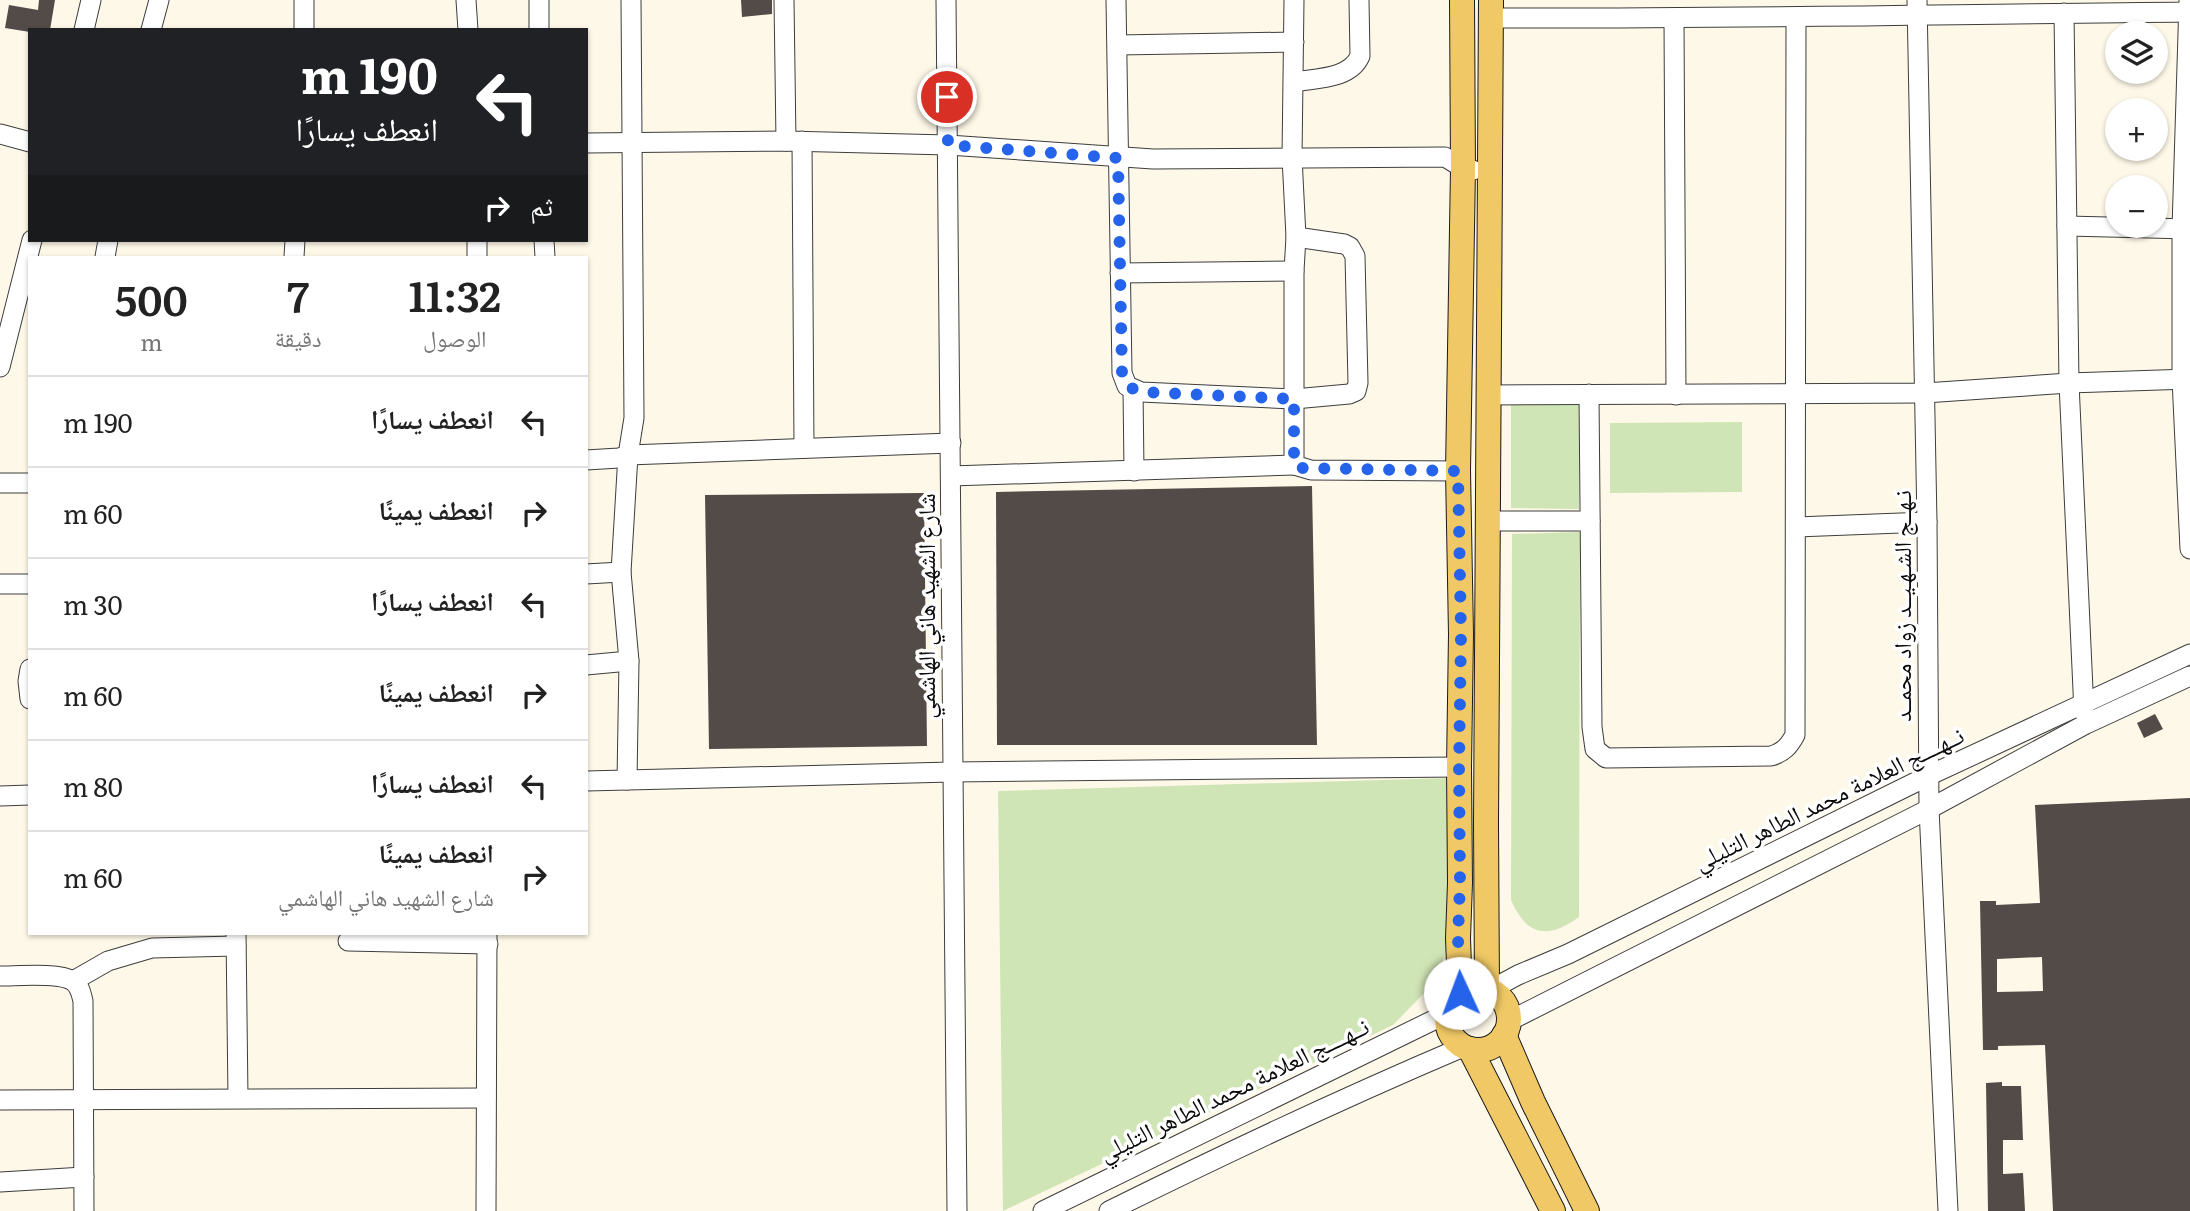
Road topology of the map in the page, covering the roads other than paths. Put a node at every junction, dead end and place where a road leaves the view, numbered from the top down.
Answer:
1 (91, 0) edge
2 (159, 0) edge
3 (304, 0) edge
4 (466, 0) edge
5 (539, 0) edge
6 (631, 0) edge
7 (784, 0) edge
8 (946, 0) edge
9 (1116, 0) edge
10 (1294, 0) edge
11 (1359, 0) edge
12 (1462, 0) edge
13 (1917, 7) edge
14 (2189, 8) edge
15 (1491, 9) edge
16 (1769, 9) edge
17 (2064, 13) junction
18 (1796, 17) junction
19 (1674, 19) junction
20 (84, 28) edge
21 (152, 28) edge
22 (304, 28) edge
23 (468, 28) edge
24 (539, 28) edge
25 (1294, 43) junction
26 (1118, 45) junction
27 (1294, 82) junction
28 (0, 134) edge
29 (28, 141) edge
30 (794, 141) junction
31 (588, 143) edge
32 (633, 144) junction
33 (948, 145) junction
34 (1491, 146) junction
35 (1292, 157) junction
36 (1457, 157) junction
37 (1118, 158) junction
38 (1492, 172) junction
39 (2067, 226) junction
40 (2186, 229) edge
41 (1296, 237) junction
42 (31, 242) edge
43 (1294, 271) junction
44 (1120, 273) junction
45 (0, 367) edge
46 (2186, 379) edge
47 (2069, 383) junction
48 (1133, 389) junction
49 (1925, 393) junction
50 (1589, 394) junction
51 (1794, 394) junction
52 (1490, 395) junction
53 (1676, 395) junction
54 (1294, 399) junction
55 (951, 443) junction
56 (804, 448) junction
57 (628, 455) junction
58 (588, 460) edge
59 (1294, 465) junction
60 (1133, 471) junction
61 (1458, 471) junction
62 (951, 476) junction
63 (0, 483) edge
64 (28, 483) edge
65 (1489, 521) junction
66 (1590, 521) junction
67 (1927, 522) junction
68 (1796, 527) junction
69 (2190, 549) edge
70 (621, 572) junction
71 (588, 574) edge
72 (0, 584) edge
73 (28, 584) edge
74 (2190, 654) edge
75 (629, 661) junction
76 (588, 665) edge
77 (2190, 676) edge
78 (2082, 702) junction
79 (2085, 724) junction
80 (1459, 766) junction
81 (952, 772) junction
82 (1928, 776) junction
83 (627, 780) junction
84 (588, 781) edge
85 (28, 795) edge
86 (0, 796) edge
87 (1929, 809) junction
88 (487, 938) edge
89 (236, 939) edge
90 (348, 941) dead end
91 (0, 976) edge
92 (73, 981) junction
93 (1489, 989) junction
94 (1460, 993) junction
95 (1446, 1014) junction
96 (1507, 1028) junction
97 (1466, 1048) junction
98 (238, 1098) junction
99 (486, 1098) junction
100 (83, 1099) junction
101 (0, 1100) edge
102 (84, 1177) junction
103 (0, 1182) edge
104 (84, 1211) edge
105 (486, 1211) edge
106 (957, 1211) edge
107 (1043, 1211) edge
108 (1110, 1211) edge
109 (1553, 1211) edge
110 (1587, 1211) edge
111 (1948, 1211) edge

1 - 20 street
2 - 21 street
3 - 22 street
4 - 23 street
5 - 24 street
6 - 32 street
7 - 30 street
8 - 33 street, شارع الشهيد هاني الهاشمي
9 - 26 street
10 - 25 street
11 - 27 street
12 - 36 main road
13 - 17 street
13 - 18 street
13 - 49 street, نـهــج الشـهـيــد زواد محمــد
14 - 17 street
14 - 40 street
15 - 19 street
15 - 34 main road
16 - 18 street
16 - 19 street
17 - 39 street
18 - 51 street
19 - 53 street
25 - 26 street
25 - 27 street
26 - 37 street
27 - 35 street
28 - 29 street
30 - 32 street
30 - 33 street
30 - 56 street
31 - 32 street
32 - 57 street
33 - 37 street
33 - 55 street, شارع الشهيد هاني الهاشمي
34 - 36 street
34 - 38 main road
35 - 36 street
35 - 37 street
35 - 41 street
36 - 38 street
36 - 61 main road
37 - 44 street
38 - 52 main road
39 - 40 street
39 - 47 street
40 - 46 street
41 - 43 street
41 - 54 street
42 - 45 street
43 - 44 street
43 - 54 street
44 - 48 street
46 - 47 street
46 - 69 street
47 - 49 street
47 - 78 street
48 - 54 street
48 - 60 street
49 - 51 street
49 - 67 street, نـهــج الشـهـيــد زواد محمــد
50 - 52 street
50 - 53 street
50 - 66 street
51 - 53 street
51 - 68 street
52 - 65 main road
54 - 59 street
55 - 56 street
55 - 62 street, شارع الشهيد هاني الهاشمي
56 - 57 street
57 - 58 street
57 - 70 street
59 - 60 street
59 - 61 street
60 - 62 street
61 - 80 main road
62 - 81 street, شارع الشهيد هاني الهاشمي
63 - 64 street
65 - 66 street
65 - 93 main road
66 - 68 street
67 - 68 street
67 - 82 street, نـهــج الشـهـيــد زواد محمــد
70 - 71 street
70 - 75 street
72 - 73 street
74 - 78 street, نــهــــج العلامة محمد الطاهر التليلي
75 - 76 street
75 - 83 street
77 - 79 street, نــهــــج العلامة محمد الطاهر التليلي
78 - 79 street
78 - 82 street, نــهــــج العلامة محمد الطاهر التليلي
79 - 87 street, نــهــــج العلامة محمد الطاهر التليلي
80 - 81 street
80 - 94 main road
81 - 83 street
81 - 106 street, شارع الشهيد هاني الهاشمي
82 - 87 street, نـهــج الشـهـيــد زواد محمــد
82 - 93 street, نــهــــج العلامة محمد الطاهر التليلي
83 - 84 street
85 - 86 street
87 - 96 street, نــهــــج العلامة محمد الطاهر التليلي
87 - 111 street, نـهــج الشـهـيــد زواد محمــد
88 - 90 street
88 - 99 street
89 - 92 street
89 - 98 street
91 - 92 street
92 - 100 street
93 - 94 main road
93 - 96 main road
94 - 95 main road
95 - 97 main road
95 - 107 street, نــهــــج العلامة محمد الطاهر التليلي
96 - 97 main road
96 - 110 main road
97 - 108 street
97 - 109 main road
98 - 99 street
98 - 100 street
99 - 105 street
100 - 101 street
100 - 102 street
102 - 103 street
102 - 104 street

